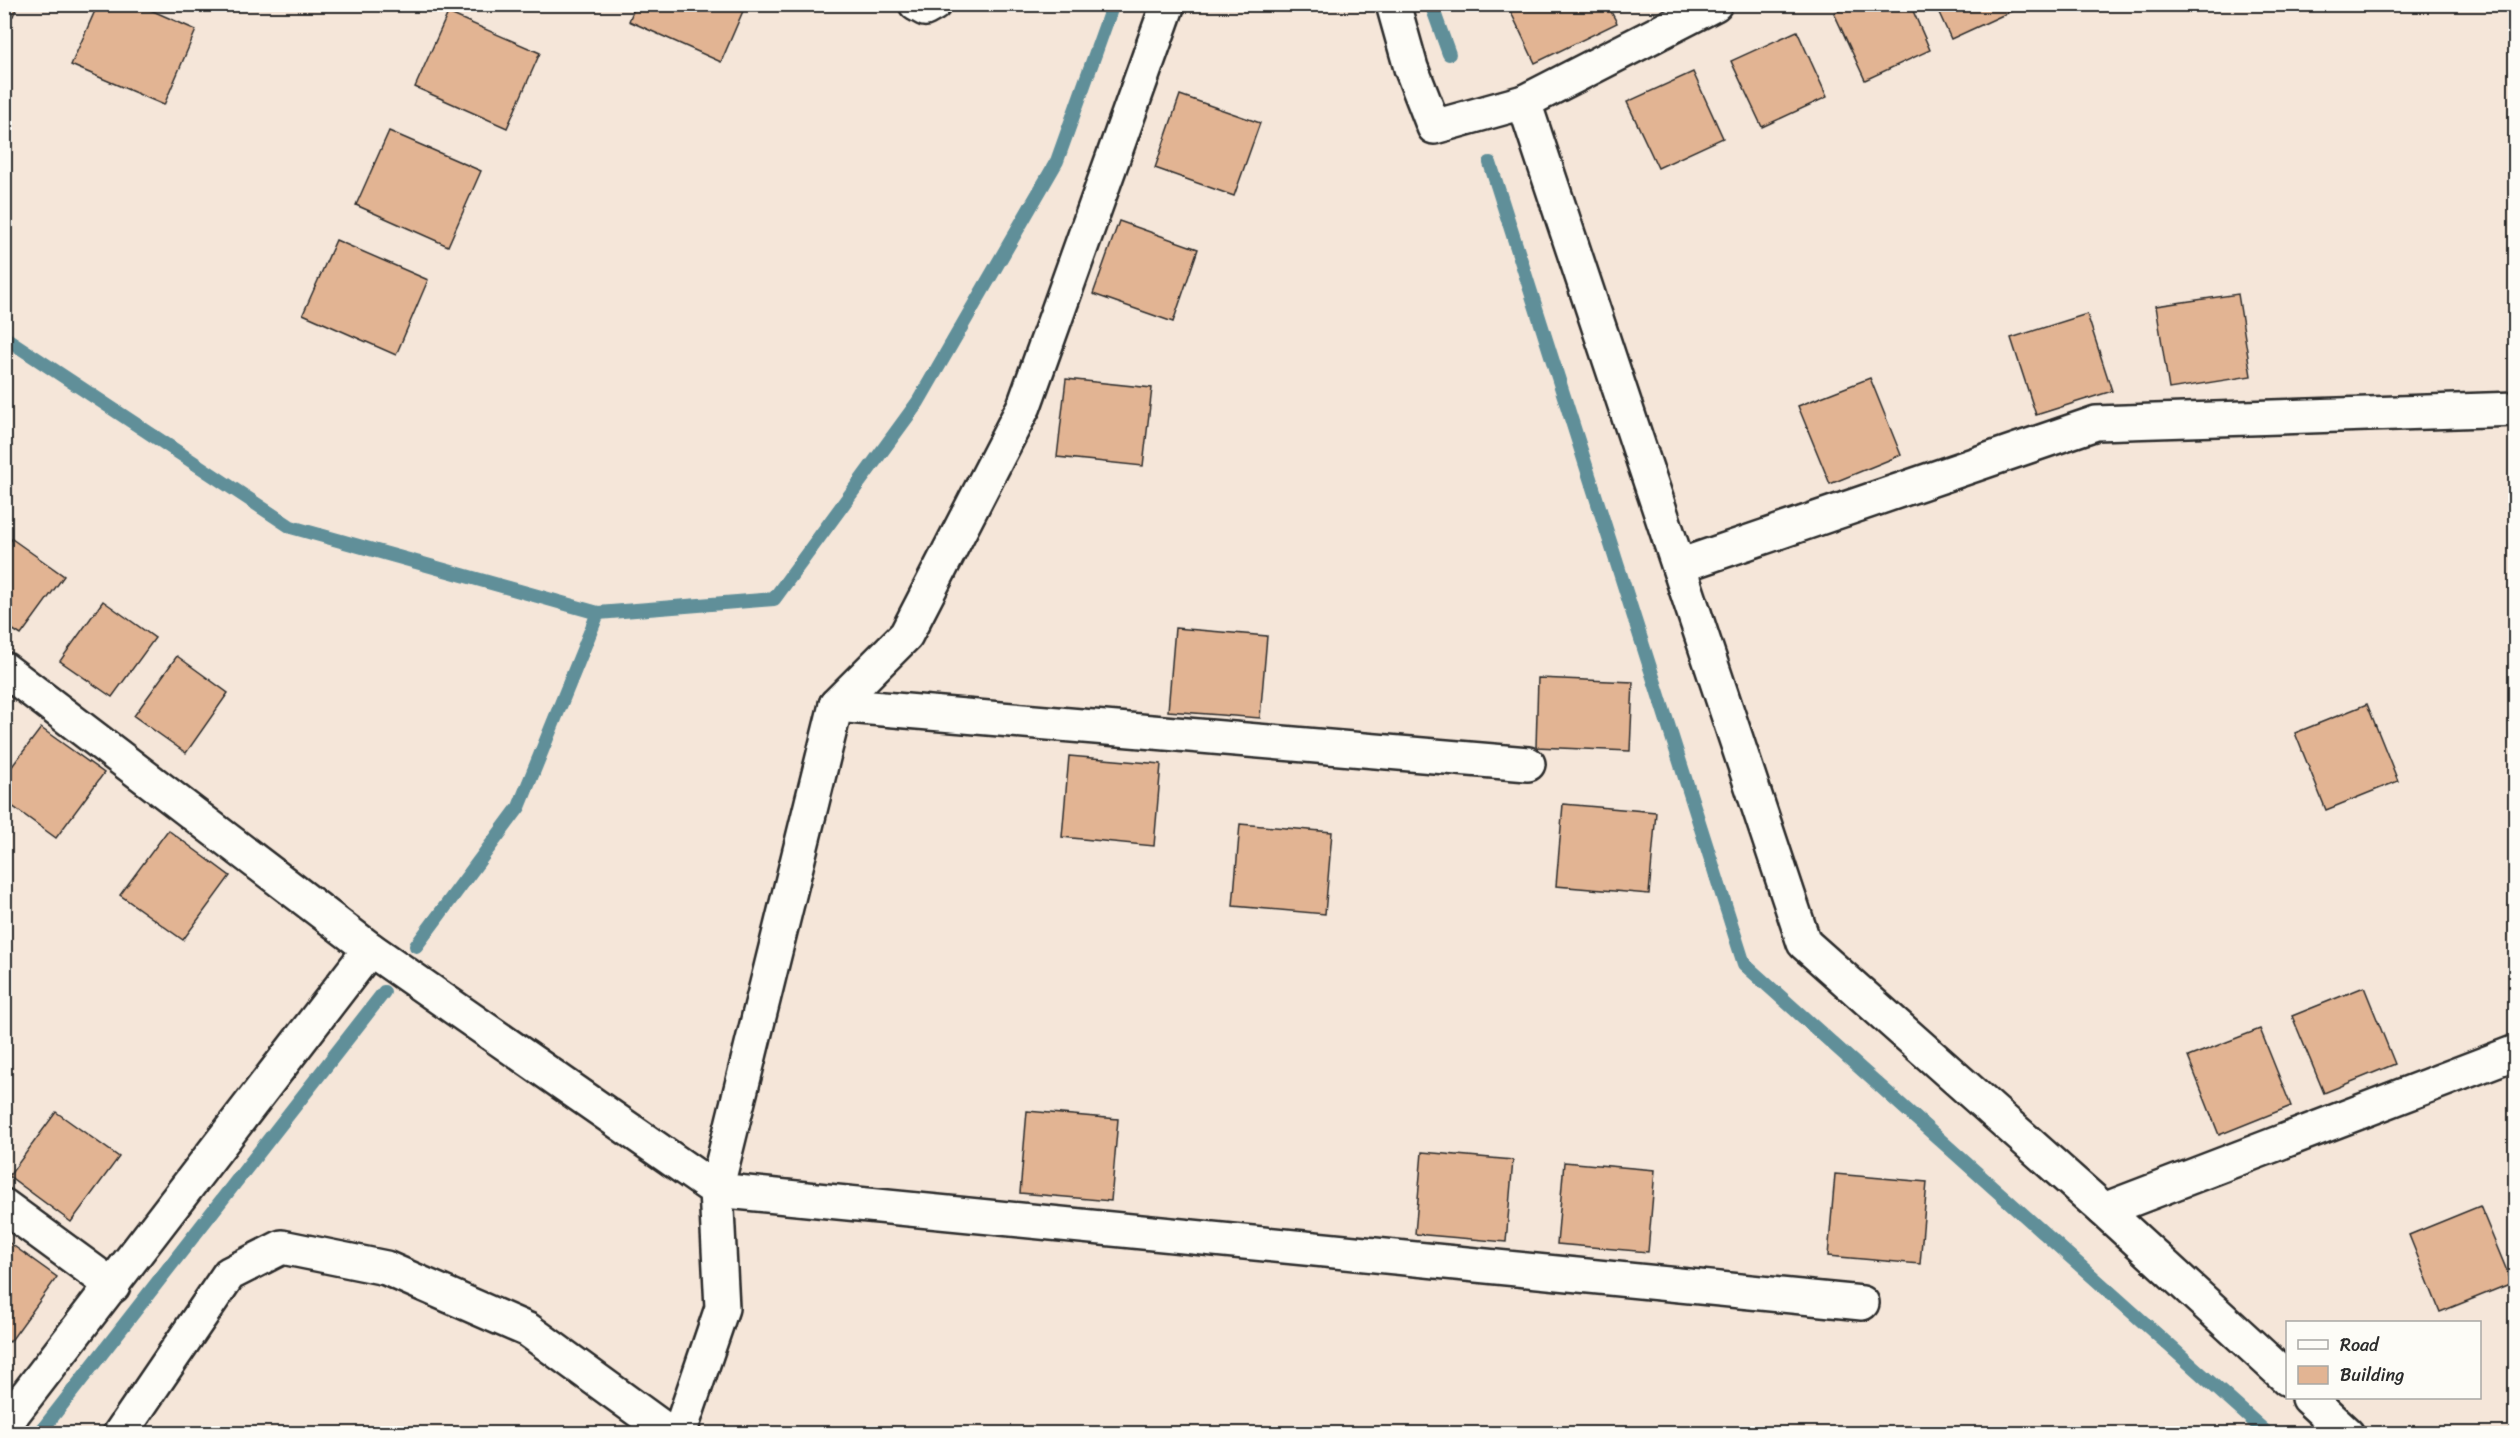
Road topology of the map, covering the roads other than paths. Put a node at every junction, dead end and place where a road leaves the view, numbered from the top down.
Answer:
1 (916, 4) edge
2 (934, 4) edge
3 (1168, 4) edge
4 (1393, 4) edge
5 (1715, 4) edge
6 (1524, 102) junction
7 (2516, 409) edge
8 (1679, 566) junction
9 (4, 669) edge
10 (836, 705) junction
11 (1528, 764) dead end
12 (370, 949) junction
13 (2516, 1052) edge
14 (716, 1190) junction
15 (4, 1206) edge
16 (2104, 1210) junction
17 (112, 1286) junction
18 (1862, 1303) dead end
19 (2286, 1377) edge
20 (2309, 1399) edge
21 (4, 1425) edge
22 (120, 1434) edge
23 (671, 1434) edge
24 (679, 1434) edge
25 (2347, 1434) edge

1 - 2 street
3 - 10 street
4 - 6 street
5 - 6 street
6 - 8 street
7 - 8 street
8 - 16 street
9 - 12 street
10 - 11 street
10 - 14 street
12 - 14 street
12 - 17 street
13 - 16 street
14 - 18 street
14 - 24 street
15 - 17 street
16 - 19 street
17 - 21 street
20 - 25 street
22 - 23 street

